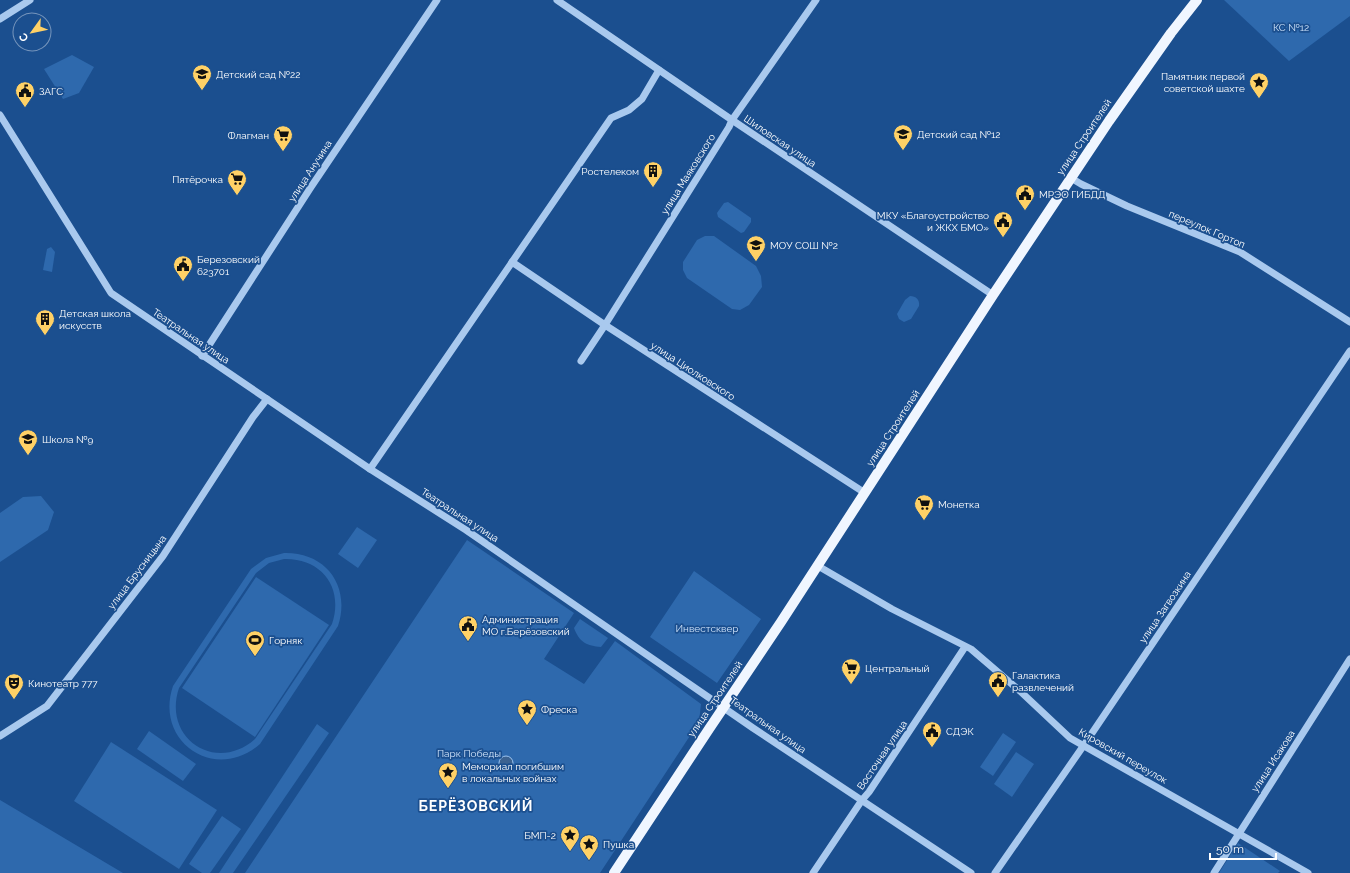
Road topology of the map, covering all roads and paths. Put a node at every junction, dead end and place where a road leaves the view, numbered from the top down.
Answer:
1 (30, 0) edge
2 (437, 0) edge
3 (557, 0) edge
4 (816, 0) edge
5 (1197, 0) edge
6 (0, 19) edge
7 (659, 70) junction
8 (0, 115) edge
9 (732, 120) junction
10 (1071, 178) junction
11 (512, 262) junction
12 (993, 295) junction
13 (1350, 322) edge
14 (605, 325) junction
15 (1350, 351) edge
16 (202, 356) junction
17 (581, 362) dead end
18 (267, 399) junction
19 (370, 469) junction
20 (865, 493) junction
21 (818, 566) junction
22 (965, 647) junction
23 (1350, 659) edge
24 (724, 706) junction
25 (0, 736) edge
26 (1084, 745) junction
27 (862, 800) junction
28 (1239, 834) junction
29 (614, 873) edge
30 (813, 873) edge
31 (971, 873) edge
32 (995, 873) edge
33 (1214, 873) edge
34 (1308, 873) edge

1 - 6 street
2 - 16 street, улица Анучина
3 - 7 street, Шиловская улица
4 - 9 street, улица Маяковского
5 - 10 main road, улица Строителей
7 - 9 street, Шиловская улица
7 - 11 street
8 - 16 street, Театральная улица
9 - 12 street, Шиловская улица
9 - 14 street, улица Маяковского
10 - 12 main road, улица Строителей
10 - 13 street, переулок Гортоп
11 - 14 street, улица Циолковского
11 - 19 street
12 - 20 main road, улица Строителей
14 - 17 street, улица Маяковского
14 - 20 street, улица Циолковского
15 - 26 street, улица Загвозкина
16 - 18 street, Театральная улица
18 - 19 street, Театральная улица
18 - 25 street, улица Брусницына
19 - 24 street, Театральная улица
20 - 21 main road, улица Строителей
21 - 22 street, Кировский переулок
21 - 24 main road, улица Строителей
22 - 26 street, Кировский переулок
22 - 27 street, Восточная улица
23 - 28 street, улица Исакова
24 - 27 street, Театральная улица
24 - 29 main road, улица Строителей
26 - 28 street, Кировский переулок
26 - 32 street, улица Загвозкина
27 - 30 street, Восточная улица
27 - 31 street, Театральная улица
28 - 33 street, улица Исакова
28 - 34 street, Кировский переулок

